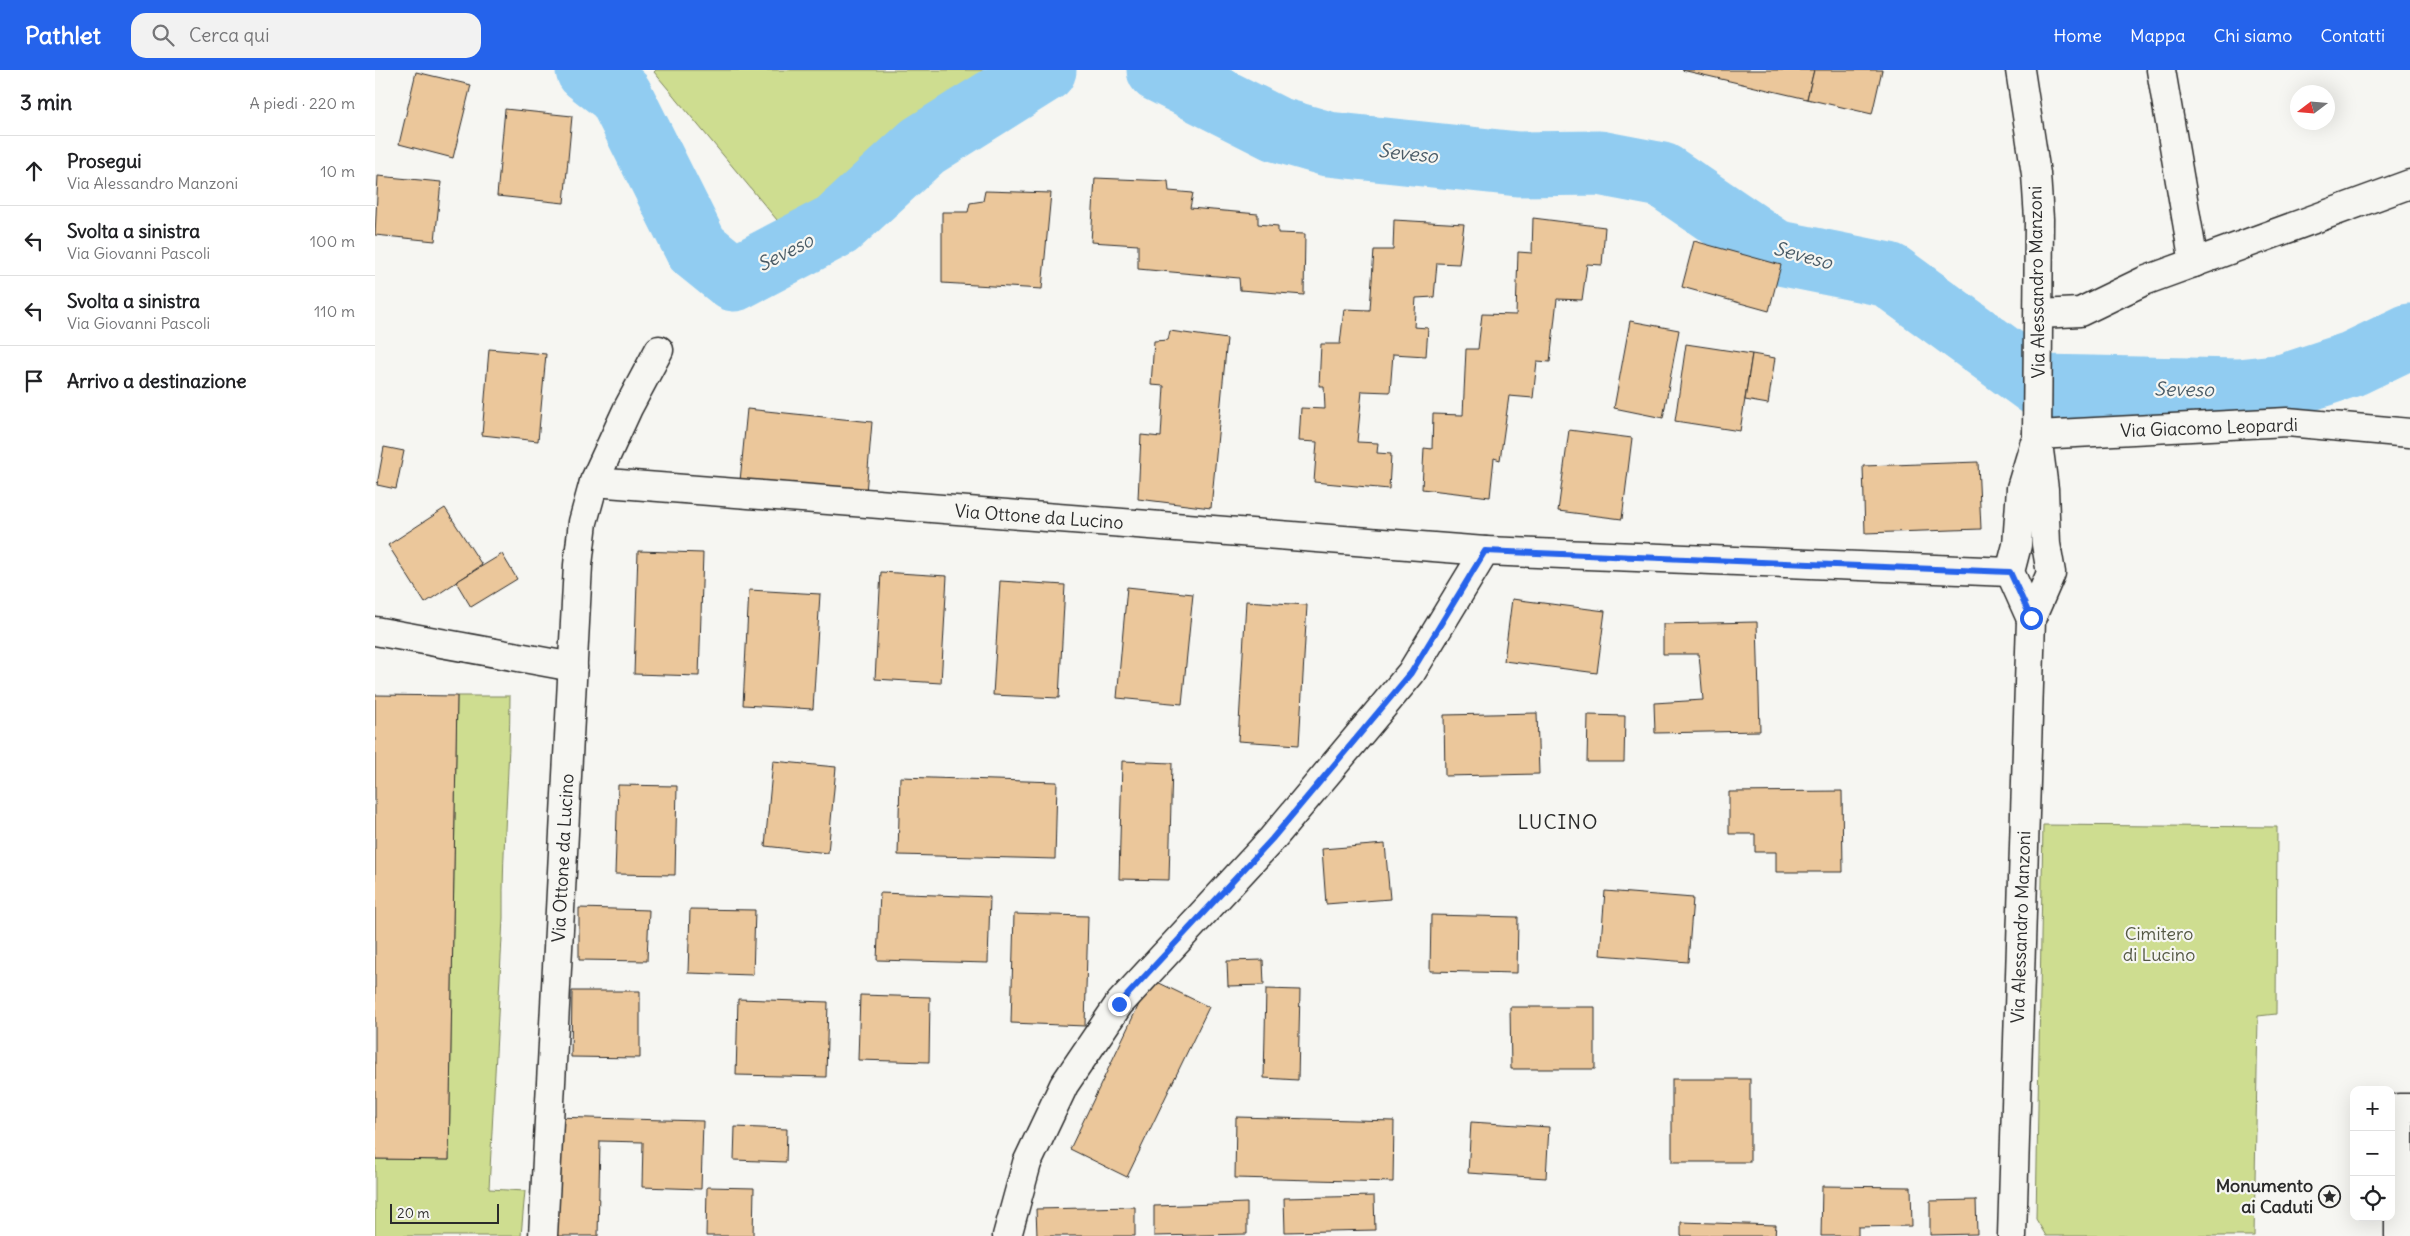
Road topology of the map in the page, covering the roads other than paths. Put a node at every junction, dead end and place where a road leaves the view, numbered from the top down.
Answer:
1 (2020, 70) edge
2 (2161, 70) edge
3 (2410, 184) edge
4 (2194, 263) junction
5 (2039, 323) junction
6 (659, 350) dead end
7 (2410, 433) edge
8 (2037, 436) junction
9 (593, 482) junction
10 (1485, 551) junction
11 (2010, 572) junction
12 (2031, 618) junction
13 (375, 631) edge
14 (573, 667) junction
15 (2410, 1108) edge
16 (543, 1236) edge
17 (1007, 1236) edge
18 (2012, 1236) edge
19 (2399, 1236) edge

1 - 5 street, Via Alessandro Manzoni
2 - 4 street
3 - 4 street
4 - 5 street
5 - 8 street, Via Alessandro Manzoni
6 - 9 street, Via Ottone da Lucino
7 - 8 street, Via Giacomo Leopardi
8 - 11 street, Via Alessandro Manzoni
8 - 12 street, Via Alessandro Manzoni
9 - 10 street, Via Ottone da Lucino
9 - 14 street, Via Ottone da Lucino
10 - 11 street, Via Ottone da Lucino
10 - 17 street
11 - 12 street, Via Alessandro Manzoni
12 - 18 street, Via Alessandro Manzoni
13 - 14 street
14 - 16 street, Via Ottone da Lucino
15 - 19 street

